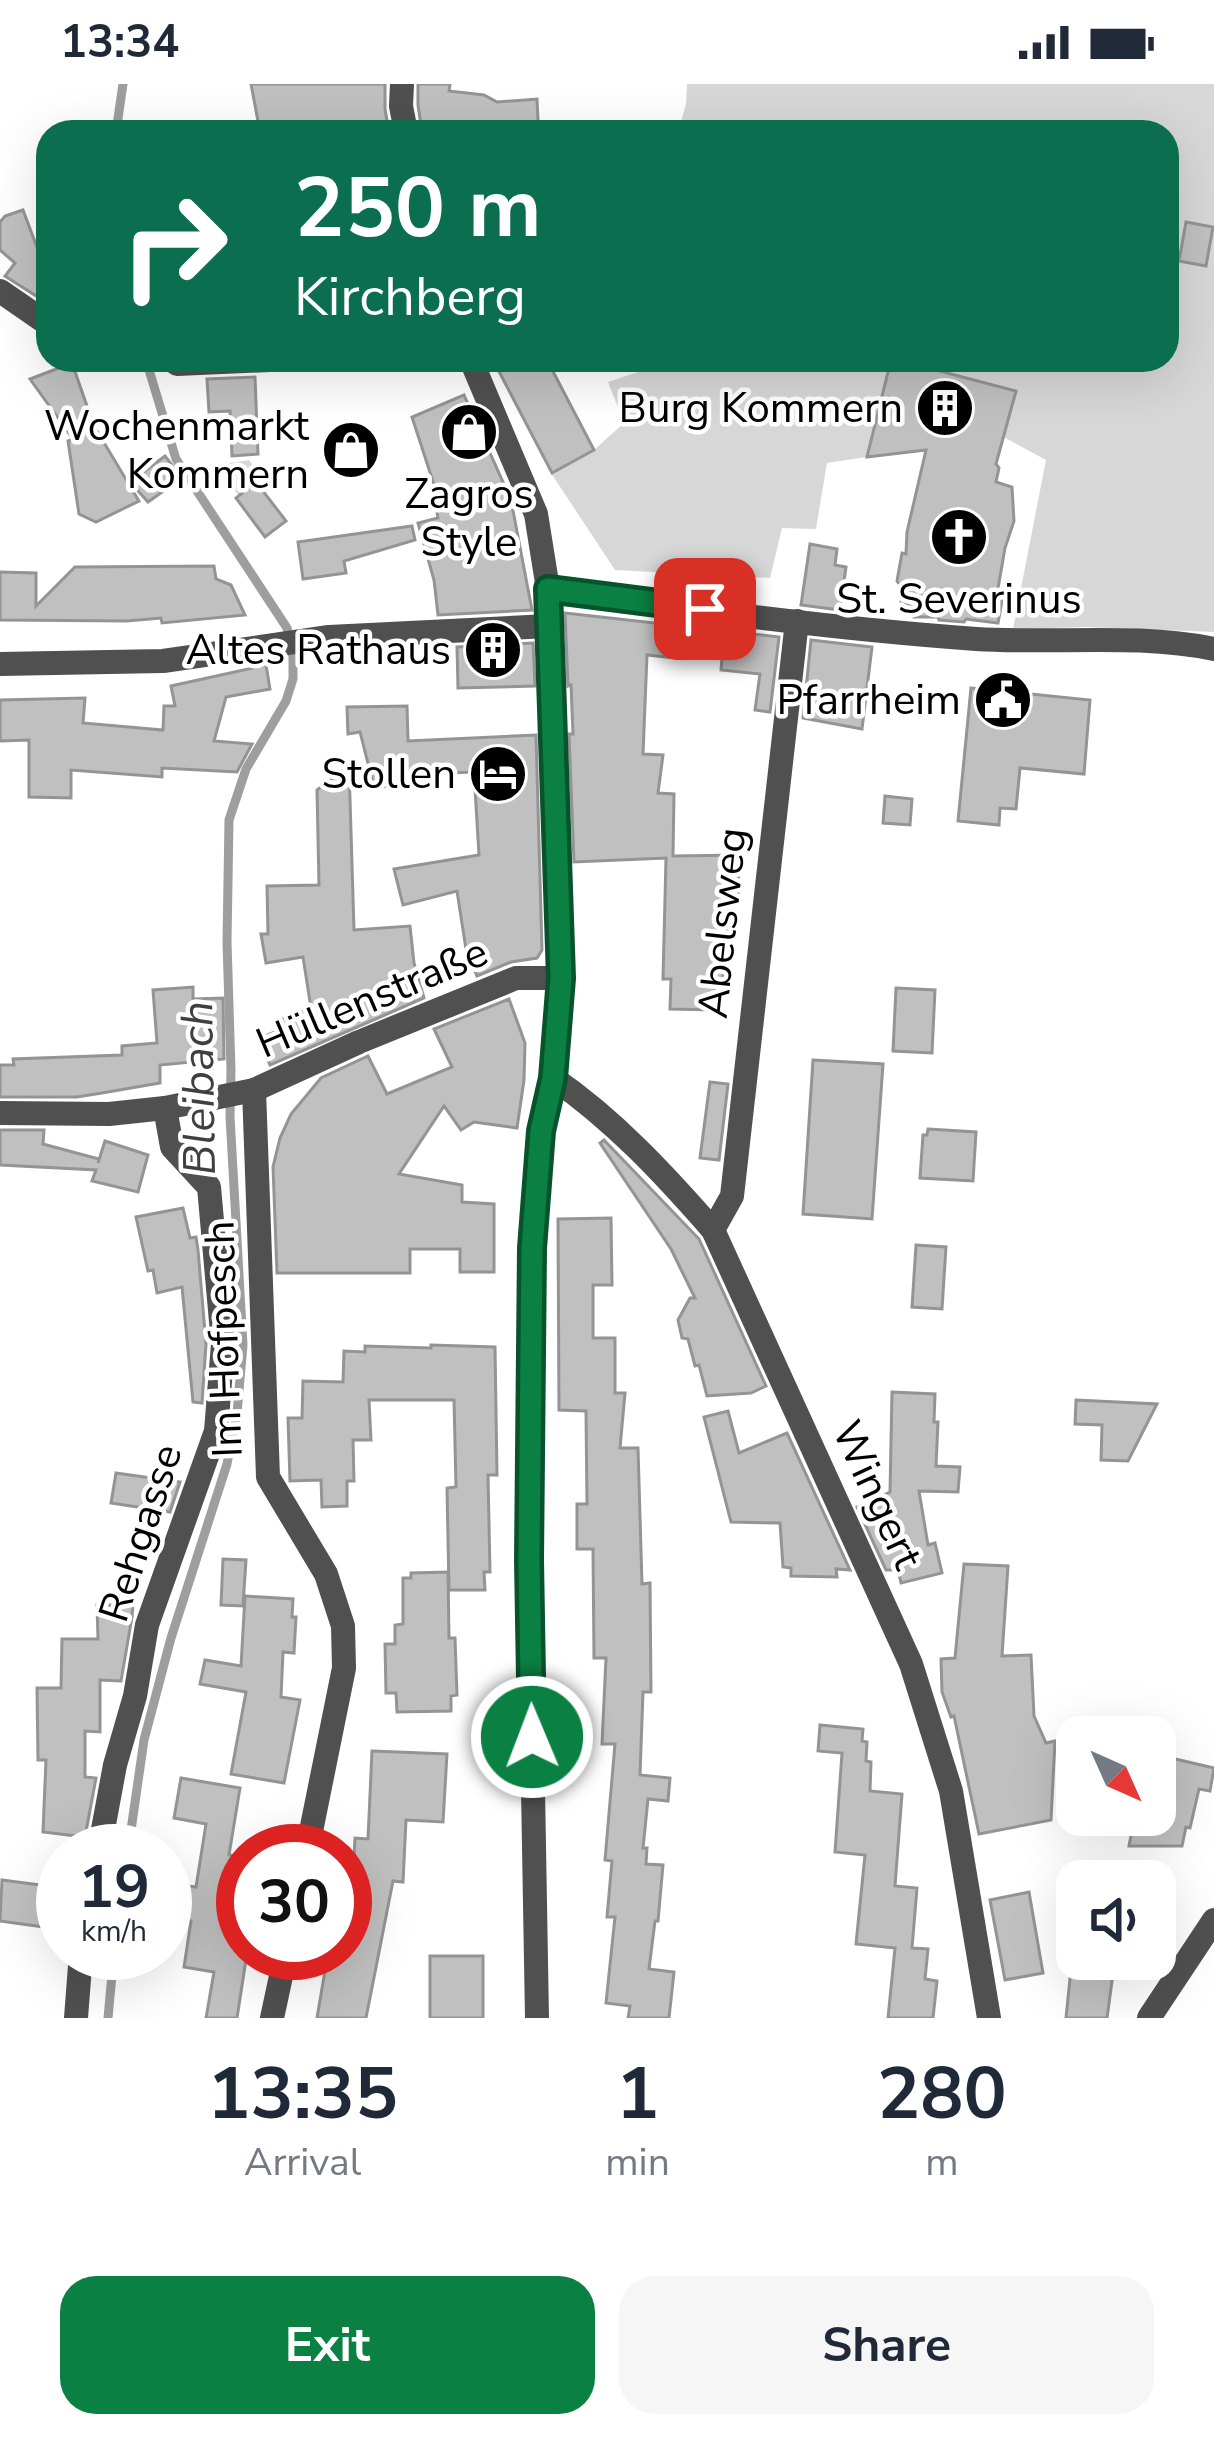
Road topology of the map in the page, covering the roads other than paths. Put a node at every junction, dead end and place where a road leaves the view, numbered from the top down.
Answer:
1 (402, 84) edge
2 (404, 120) edge
3 (0, 292) edge
4 (36, 316) edge
5 (477, 372) edge
6 (548, 589) junction
7 (797, 621) junction
8 (549, 626) junction
9 (1214, 649) edge
10 (0, 664) edge
11 (561, 978) junction
12 (553, 1078) junction
13 (239, 1093) junction
14 (165, 1108) junction
15 (0, 1113) edge
16 (712, 1230) junction
17 (104, 1824) edge
18 (313, 1824) edge
19 (1214, 1920) edge
20 (79, 1980) edge
21 (280, 1980) edge
22 (76, 2018) edge
23 (272, 2018) edge
24 (536, 2018) edge
25 (989, 2018) edge
26 (1149, 2018) edge

1 - 2 street
3 - 4 street
5 - 6 street
6 - 7 street
6 - 8 street
7 - 9 street
7 - 16 street, Abelsweg
8 - 10 street
8 - 11 street
11 - 12 street
11 - 13 street, Hüllenstraße
12 - 16 street, Wingert
12 - 24 street
13 - 14 street, Hüllenstraße
13 - 18 street, Im Hofpesch
14 - 15 street, Hüllenstraße
14 - 17 street, Rehgasse
16 - 25 street, Wingert
19 - 26 street
20 - 22 street
21 - 23 street

